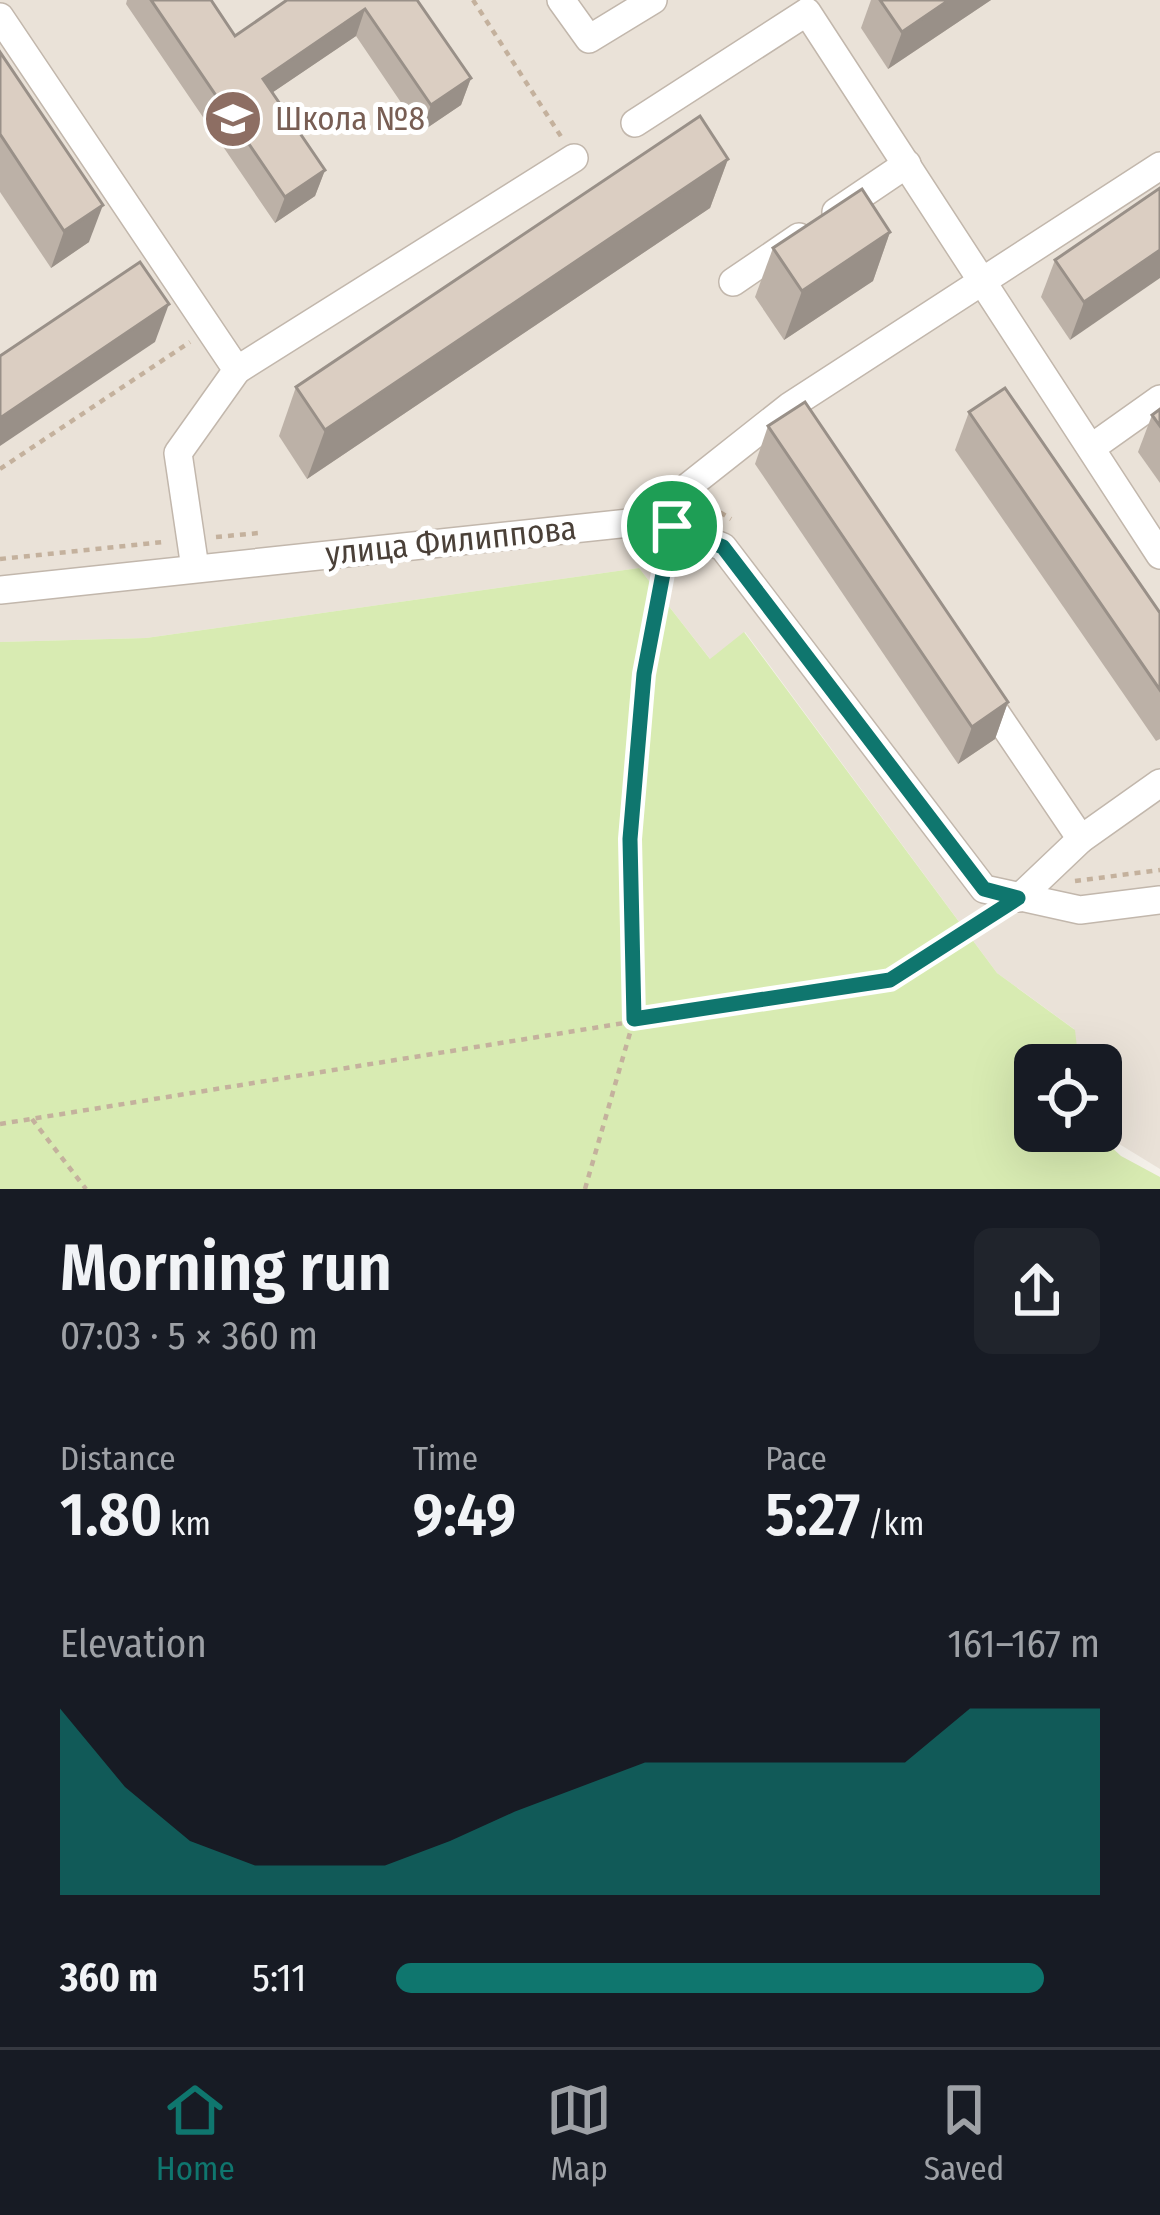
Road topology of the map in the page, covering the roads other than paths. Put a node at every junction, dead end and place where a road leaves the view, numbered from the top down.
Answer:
1 (561, 0) edge
2 (653, 0) edge
3 (816, 6) edge
4 (0, 17) edge
5 (635, 122) dead end
6 (574, 158) road end
7 (907, 164) junction
8 (1160, 166) edge
9 (982, 279) junction
10 (734, 282) dead end
11 (237, 370) junction
12 (1160, 399) edge
13 (1091, 448) junction
14 (672, 526) junction
15 (1160, 555) edge
16 (195, 568) junction
17 (0, 590) edge
18 (962, 662) edge
19 (1160, 783) edge
20 (1081, 839) junction
21 (1028, 889) junction
22 (1160, 900) edge

1 - 2 street
3 - 5 street
3 - 7 street
4 - 11 street
6 - 11 street
7 - 9 street
7 - 10 street
8 - 9 street
9 - 13 street
9 - 14 street
11 - 16 street
12 - 13 street
13 - 15 street
14 - 16 street, улица Филиппова
14 - 21 street, улица Филиппова
16 - 17 street, улица Филиппова
18 - 20 street
19 - 20 street
20 - 21 street
21 - 22 street, улица Филиппова

